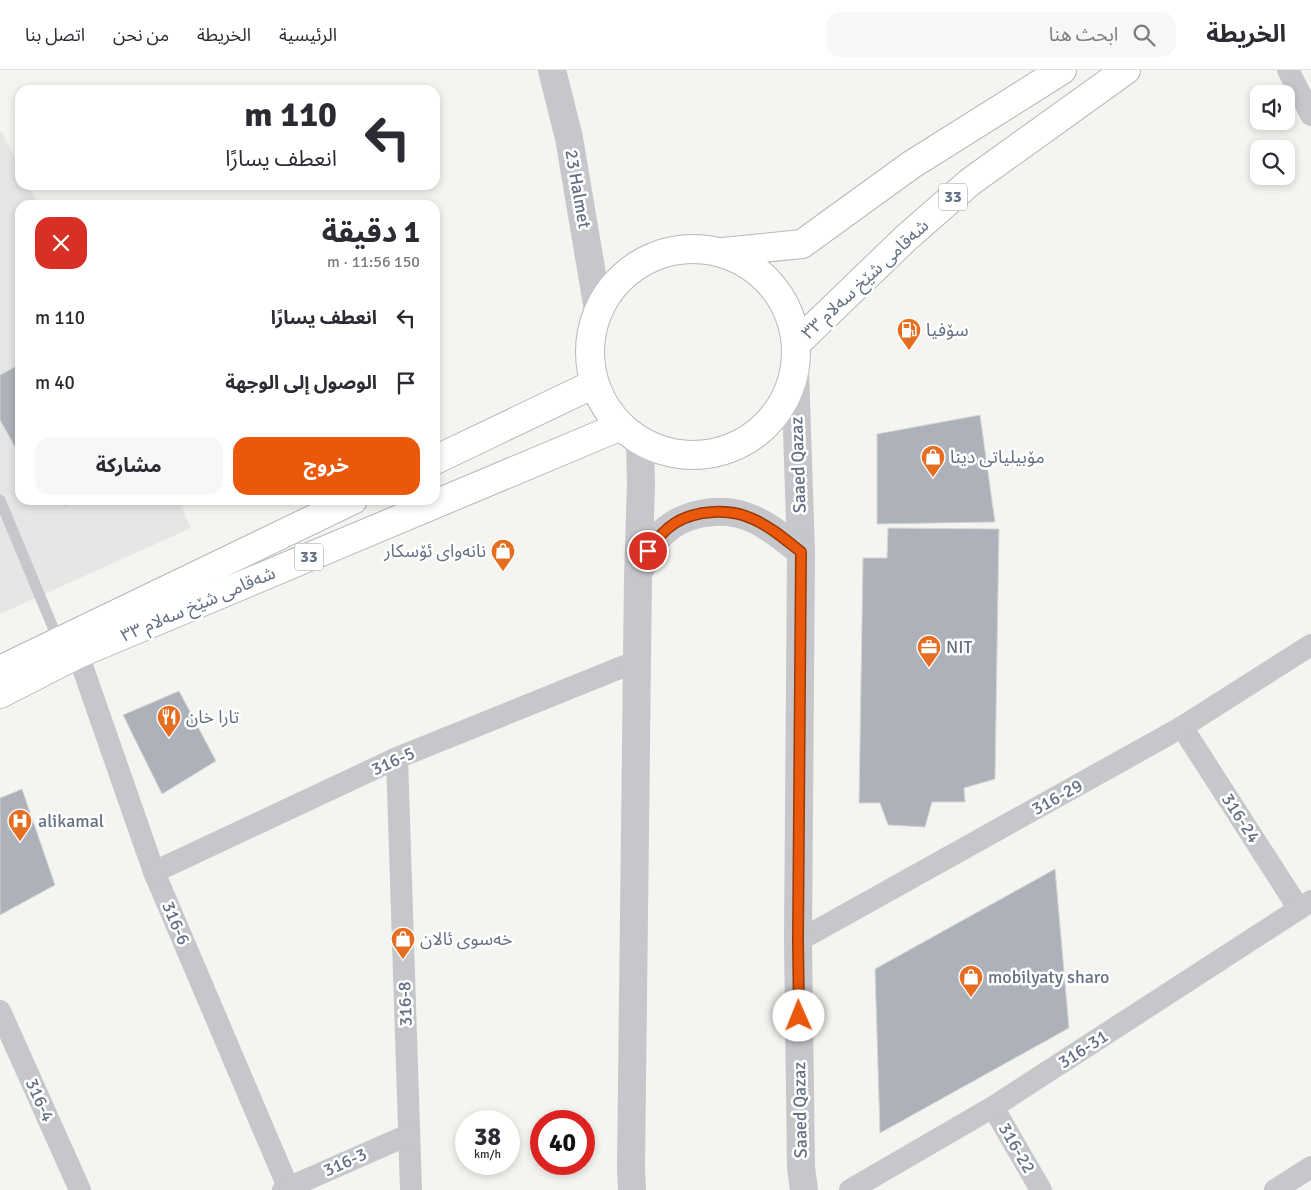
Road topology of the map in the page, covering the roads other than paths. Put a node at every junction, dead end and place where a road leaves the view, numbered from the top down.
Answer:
1 (552, 70) edge
2 (1062, 70) edge
3 (1126, 70) edge
4 (1288, 70) edge
5 (1311, 116) edge
6 (723, 252) junction
7 (598, 310) junction
8 (796, 357) junction
9 (594, 384) junction
10 (630, 433) junction
11 (440, 458) edge
12 (0, 500) edge
13 (343, 505) edge
14 (801, 552) junction
15 (638, 576) junction
16 (1311, 645) edge
17 (68, 648) junction
18 (637, 662) junction
19 (0, 670) edge
20 (0, 694) edge
21 (1182, 728) junction
22 (397, 758) junction
23 (154, 872) junction
24 (1305, 905) edge
25 (798, 940) junction
26 (0, 1011) edge
27 (993, 1107) junction
28 (408, 1135) junction
29 (1311, 1167) edge
30 (286, 1189) edge
31 (80, 1190) edge
32 (411, 1190) edge
33 (632, 1190) edge
34 (804, 1190) edge
35 (850, 1190) edge
36 (1041, 1190) edge
37 (1275, 1190) edge

1 - 7 street, 23 Halmet
2 - 6 main road, شەقامی شێخ سەلام ٣٣ / 33
3 - 8 main road, شەقامی شێخ سەلام ٣٣ / 33
4 - 5 street
6 - 7 main road, شەقامی شێخ سەلام ٣٣ / 33
6 - 8 main road, شەقامی شێخ سەلام ٣٣ / 33
7 - 9 main road, شەقامی شێخ سەلام ٣٣ / 33
8 - 10 main road, شەقامی شێخ سەلام ٣٣ / 33
8 - 14 street, Saaed Qazaz
9 - 10 main road, شەقامی شێخ سەلام ٣٣ / 33
9 - 11 main road
10 - 15 street
10 - 17 main road, شەقامی شێخ سەلام ٣٣ / 33
12 - 17 lane
13 - 17 main road, شەقامی شێخ سەلام ٣٣ / 33
14 - 15 street
14 - 25 street, Saaed Qazaz
15 - 18 street
16 - 21 street, 316-29
17 - 19 main road, شەقامی شێخ سەلام ٣٣ / 33
17 - 20 main road, شەقامی شێخ سەلام ٣٣ / 33
17 - 23 street, 316-6
18 - 22 street, 316-5
18 - 33 street
21 - 24 street, 316-24
21 - 25 street, 316-29
22 - 23 street, 316-5
22 - 28 street, 316-8
23 - 30 street, 316-6
24 - 27 street, 316-31
25 - 34 street, Saaed Qazaz
26 - 31 street, 316-4
27 - 35 street, 316-31
27 - 36 street, 316-22
28 - 30 street, 316-3
28 - 32 street, 316-8
29 - 37 street

